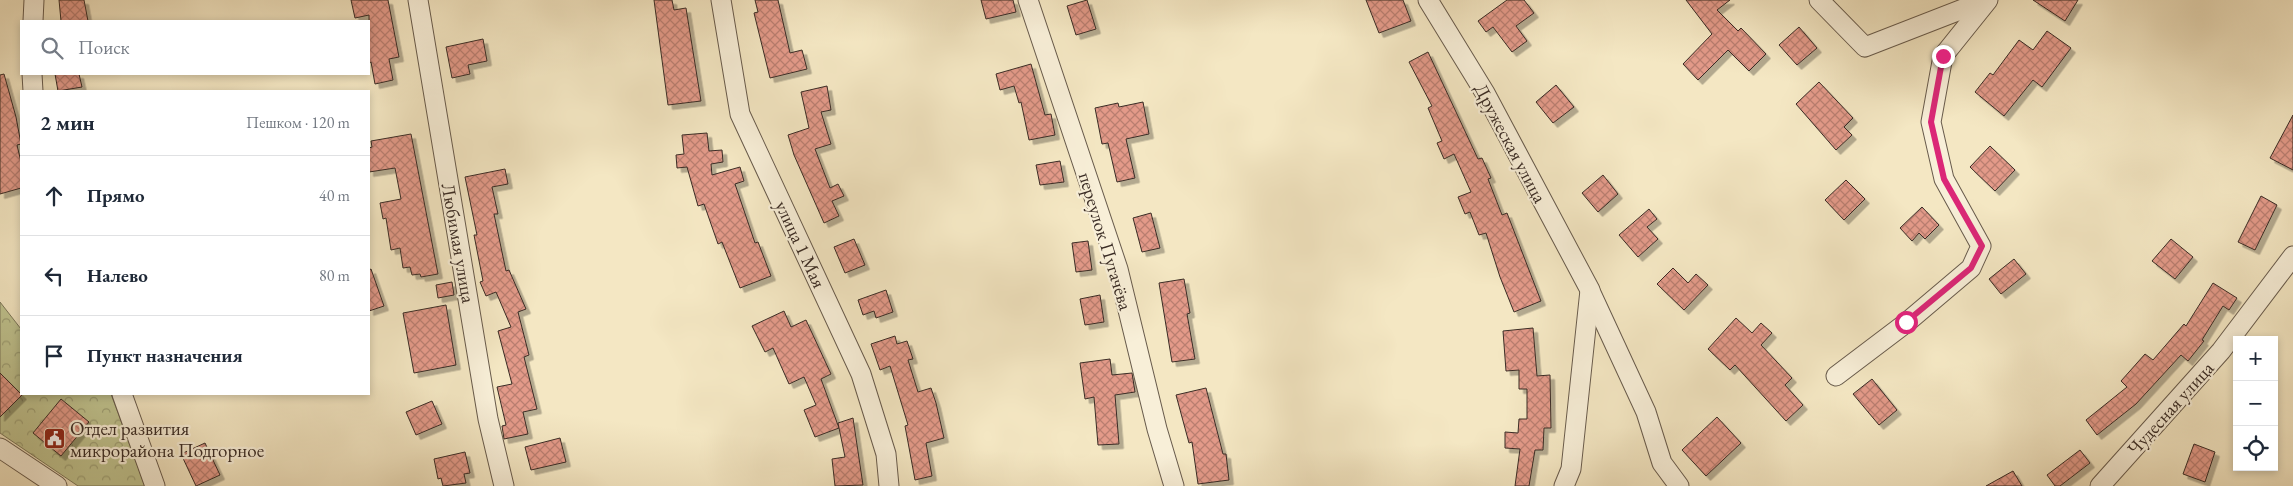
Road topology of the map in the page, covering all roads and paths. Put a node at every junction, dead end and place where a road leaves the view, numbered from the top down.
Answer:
1 (34, 0) edge
2 (418, 0) edge
3 (720, 0) edge
4 (1028, 0) edge
5 (1428, 0) edge
6 (1819, 0) edge
7 (1987, 0) edge
8 (33, 20) edge
9 (32, 75) edge
10 (33, 90) edge
11 (2293, 256) edge
12 (1590, 290) junction
13 (1836, 376) dead end
14 (122, 395) edge
15 (0, 448) edge
16 (57, 486) edge
17 (155, 486) edge
18 (504, 486) edge
19 (889, 486) edge
20 (1174, 486) edge
21 (1564, 486) edge
22 (1680, 486) edge
23 (2100, 486) edge

1 - 8 street
2 - 18 street, Любимая улица
3 - 19 street, улица 1 Мая
4 - 20 street, переулок Пугачёва
5 - 12 street, Дружеская улица
6 - 7 street
7 - 13 street
9 - 10 street
11 - 23 street, Чудесная улица
12 - 21 street
12 - 22 street, Дружеская улица
14 - 17 street
15 - 16 street

